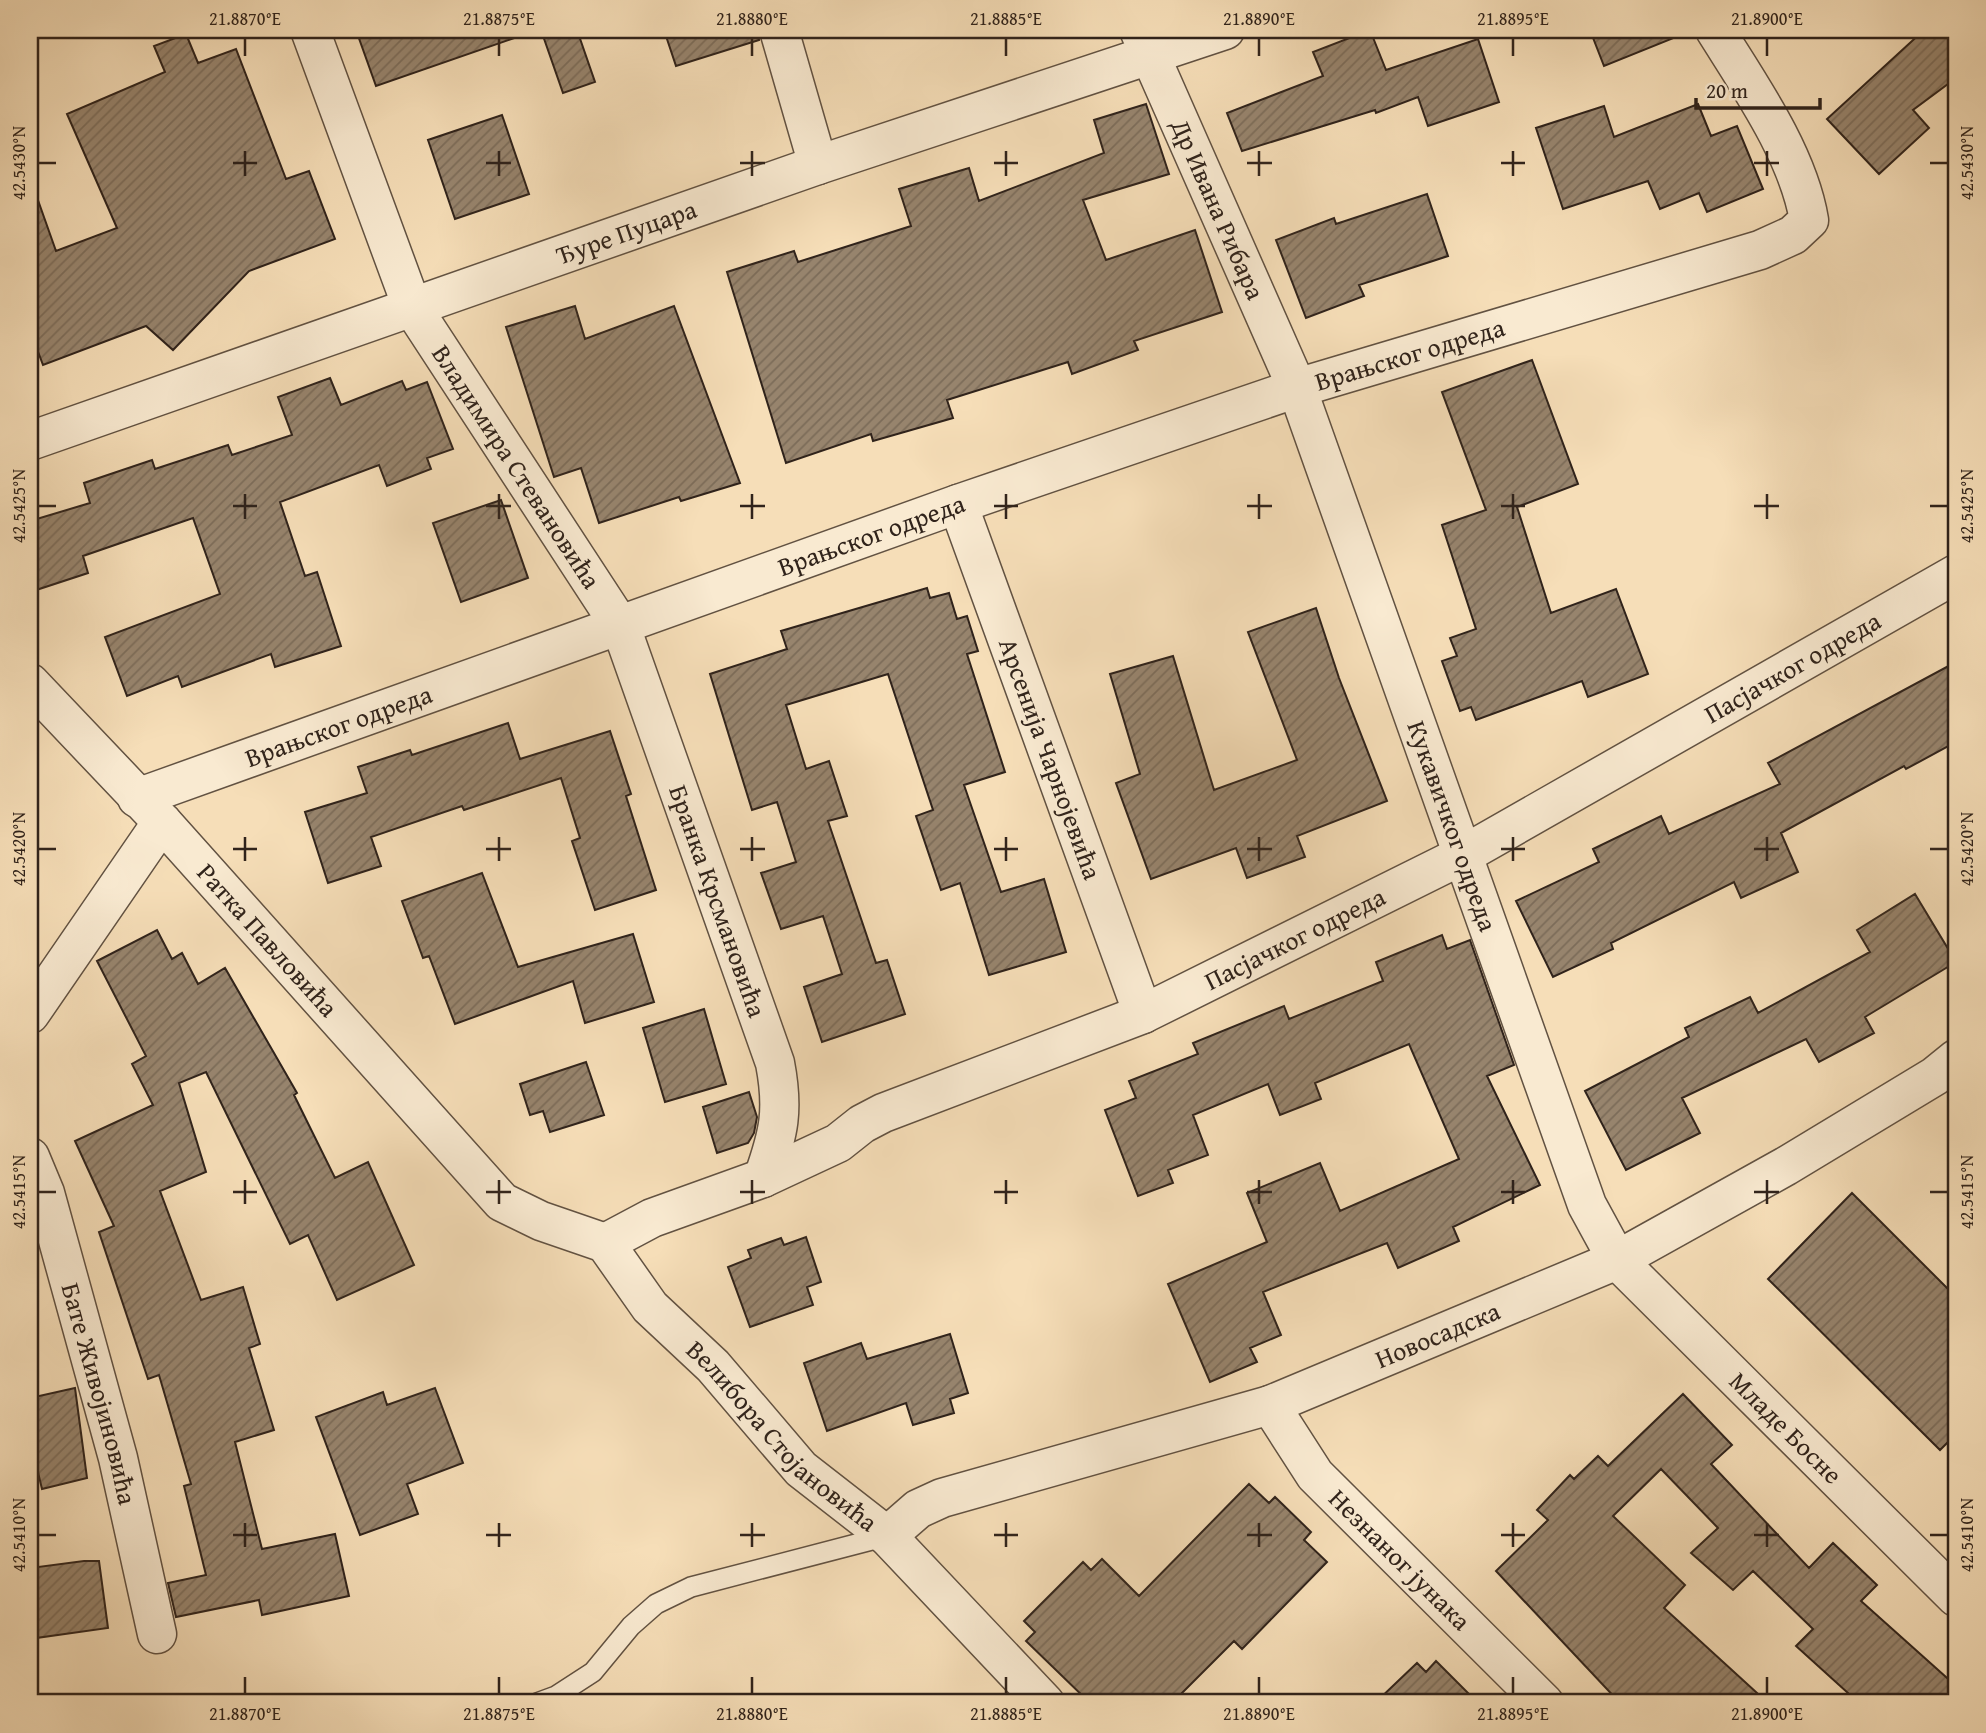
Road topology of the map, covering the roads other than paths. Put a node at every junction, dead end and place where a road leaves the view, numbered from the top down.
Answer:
1 (310, 30) edge
2 (779, 30) edge
3 (1225, 30) edge
4 (1715, 30) edge
5 (1144, 43) edge
6 (818, 165) junction
7 (412, 307) junction
8 (1297, 388) junction
9 (30, 441) edge
10 (958, 504) junction
11 (1956, 574) edge
12 (621, 627) junction
13 (30, 683) edge
14 (150, 810) junction
15 (1463, 855) junction
16 (30, 1014) edge
17 (1143, 1014) junction
18 (1949, 1077) edge
19 (30, 1157) edge
20 (763, 1178) junction
21 (605, 1243) junction
22 (1617, 1260) junction
23 (1270, 1405) junction
24 (887, 1536) junction
25 (1956, 1597) edge
26 (157, 1634) dead end
27 (537, 1703) edge
28 (1045, 1703) edge
29 (1544, 1703) edge

1 - 7 street, Владимира Стевановића
2 - 6 street
3 - 5 street, Ђуре Пуцара
4 - 8 street, Врањског одреда
5 - 6 street, Ђуре Пуцара
5 - 8 street, Др Ивана Рибара
6 - 7 street, Ђуре Пуцара
7 - 9 street, Ђуре Пуцара
7 - 12 street, Владимира Стевановића
8 - 10 street, Врањског одреда
8 - 15 street, Кукавичког одреда
10 - 12 street, Врањског одреда
10 - 17 street, Арсенија Чарнојевића
11 - 15 street, Пасјачког одреда
12 - 14 street, Врањског одреда
12 - 20 street, Бранка Крсмановића
13 - 14 street, Ратка Павловића
14 - 16 street
14 - 21 street, Ратка Павловића
15 - 17 street, Пасјачког одреда
15 - 22 street, Кукавичког одреда
17 - 20 street, Пасјачког одреда
18 - 22 street, Новосадска
19 - 26 street, Бате Живојиновића
20 - 21 street, Пасјачког одреда
21 - 24 street, Велибора Стојановића
22 - 23 street, Новосадска
22 - 25 street, Младе Босне
23 - 24 street, Новосадска
23 - 29 street, Незнаног јунака
24 - 27 lane
24 - 28 street, Велибора Стојановића

